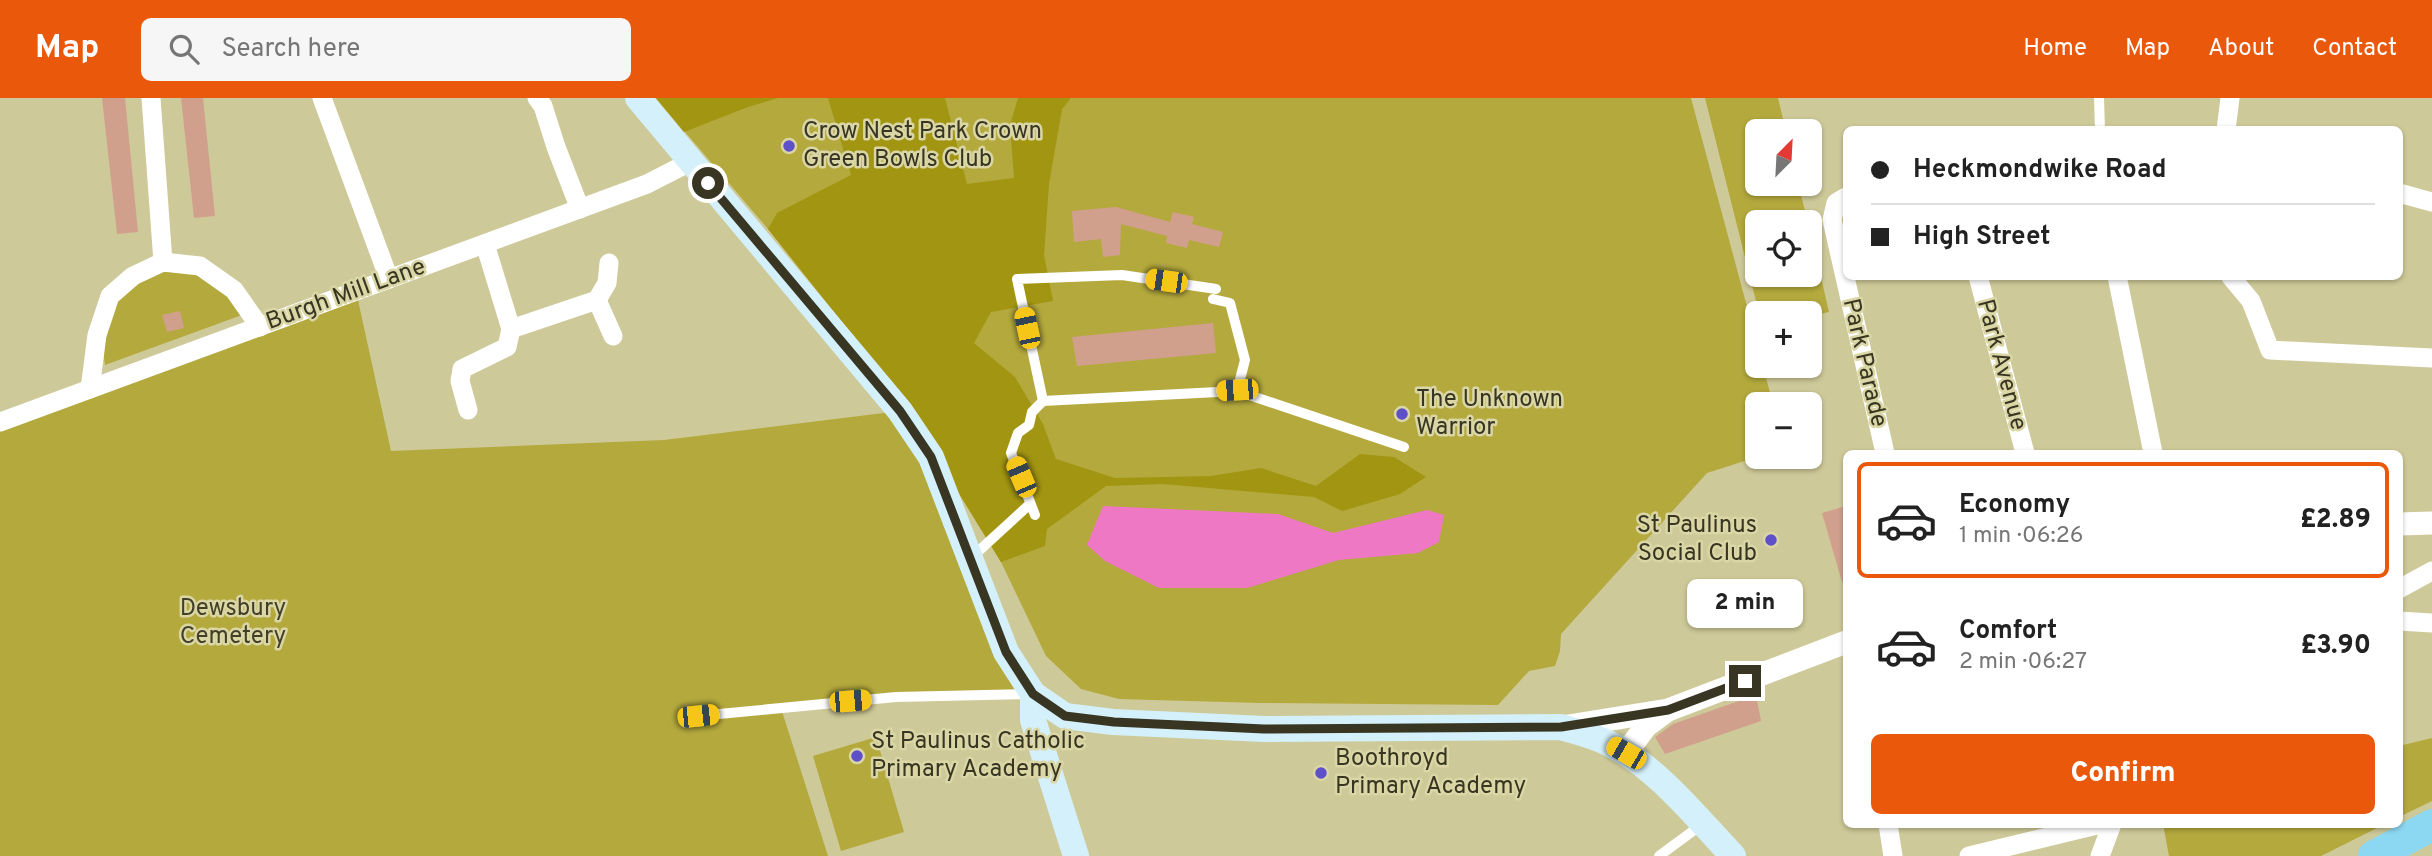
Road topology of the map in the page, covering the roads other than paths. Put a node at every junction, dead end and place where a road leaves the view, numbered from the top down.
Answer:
1 (151, 98) edge
2 (321, 98) edge
3 (537, 98) edge
4 (638, 98) edge
5 (2099, 98) edge
6 (2230, 98) edge
7 (2101, 126) edge
8 (2226, 126) edge
9 (690, 162) junction
10 (2403, 194) edge
11 (1843, 199) edge
12 (2432, 202) edge
13 (580, 209) junction
14 (485, 244) junction
15 (163, 262) junction
16 (609, 263) dead end
17 (1843, 268) edge
18 (388, 279) junction
19 (1846, 280) edge
20 (1979, 280) edge
21 (2118, 280) edge
22 (2234, 280) edge
23 (597, 300) junction
24 (260, 327) junction
25 (511, 329) junction
26 (613, 336) dead end
27 (2432, 358) edge
28 (90, 389) junction
29 (1237, 390) junction
30 (1043, 401) junction
31 (468, 410) dead end
32 (0, 422) edge
33 (1404, 447) dead end
34 (1884, 450) edge
35 (2024, 450) edge
36 (2152, 450) edge
37 (1030, 504) junction
38 (1035, 515) dead end
39 (2432, 523) edge
40 (2403, 524) edge
41 (971, 558) junction
42 (2432, 571) edge
43 (2403, 587) edge
44 (2403, 621) edge
45 (2432, 623) edge
46 (1843, 643) edge
47 (1033, 694) junction
48 (1668, 710) junction
49 (698, 716) dead end
50 (1561, 727) junction
51 (1626, 753) junction
52 (1702, 824) junction
53 (2432, 825) edge
54 (1889, 828) edge
55 (2084, 828) edge
56 (2110, 828) edge
57 (1076, 856) edge
58 (1659, 856) edge
59 (1733, 856) edge
60 (1893, 856) edge
61 (1969, 856) edge
62 (2100, 856) edge
63 (2374, 856) edge

1 - 15 street
2 - 18 street
3 - 13 street
4 - 9 main road
5 - 7 lane
6 - 8 street
9 - 13 street, Burgh Mill Lane
9 - 41 main road
10 - 12 street
11 - 17 street, Park Parade
13 - 14 street, Burgh Mill Lane
14 - 18 street, Burgh Mill Lane
14 - 25 street
15 - 24 street
15 - 28 street
16 - 23 street
18 - 24 street, Burgh Mill Lane
19 - 34 street, Park Parade
20 - 35 street, Park Avenue
21 - 36 street
22 - 27 street
23 - 25 street
23 - 26 street
24 - 28 street, Burgh Mill Lane
25 - 31 street
28 - 32 street, Burgh Mill Lane
29 - 30 lane
29 - 30 lane
29 - 33 lane
30 - 37 lane
37 - 38 lane
37 - 41 lane
39 - 40 street
41 - 47 main road
42 - 43 street
44 - 45 street
46 - 48 street
47 - 49 lane
47 - 50 main road
47 - 57 main road
48 - 50 street
48 - 51 street
50 - 51 main road
51 - 52 main road
52 - 58 lane
52 - 59 main road
53 - 63 highway
54 - 60 street
55 - 61 street
56 - 62 street

